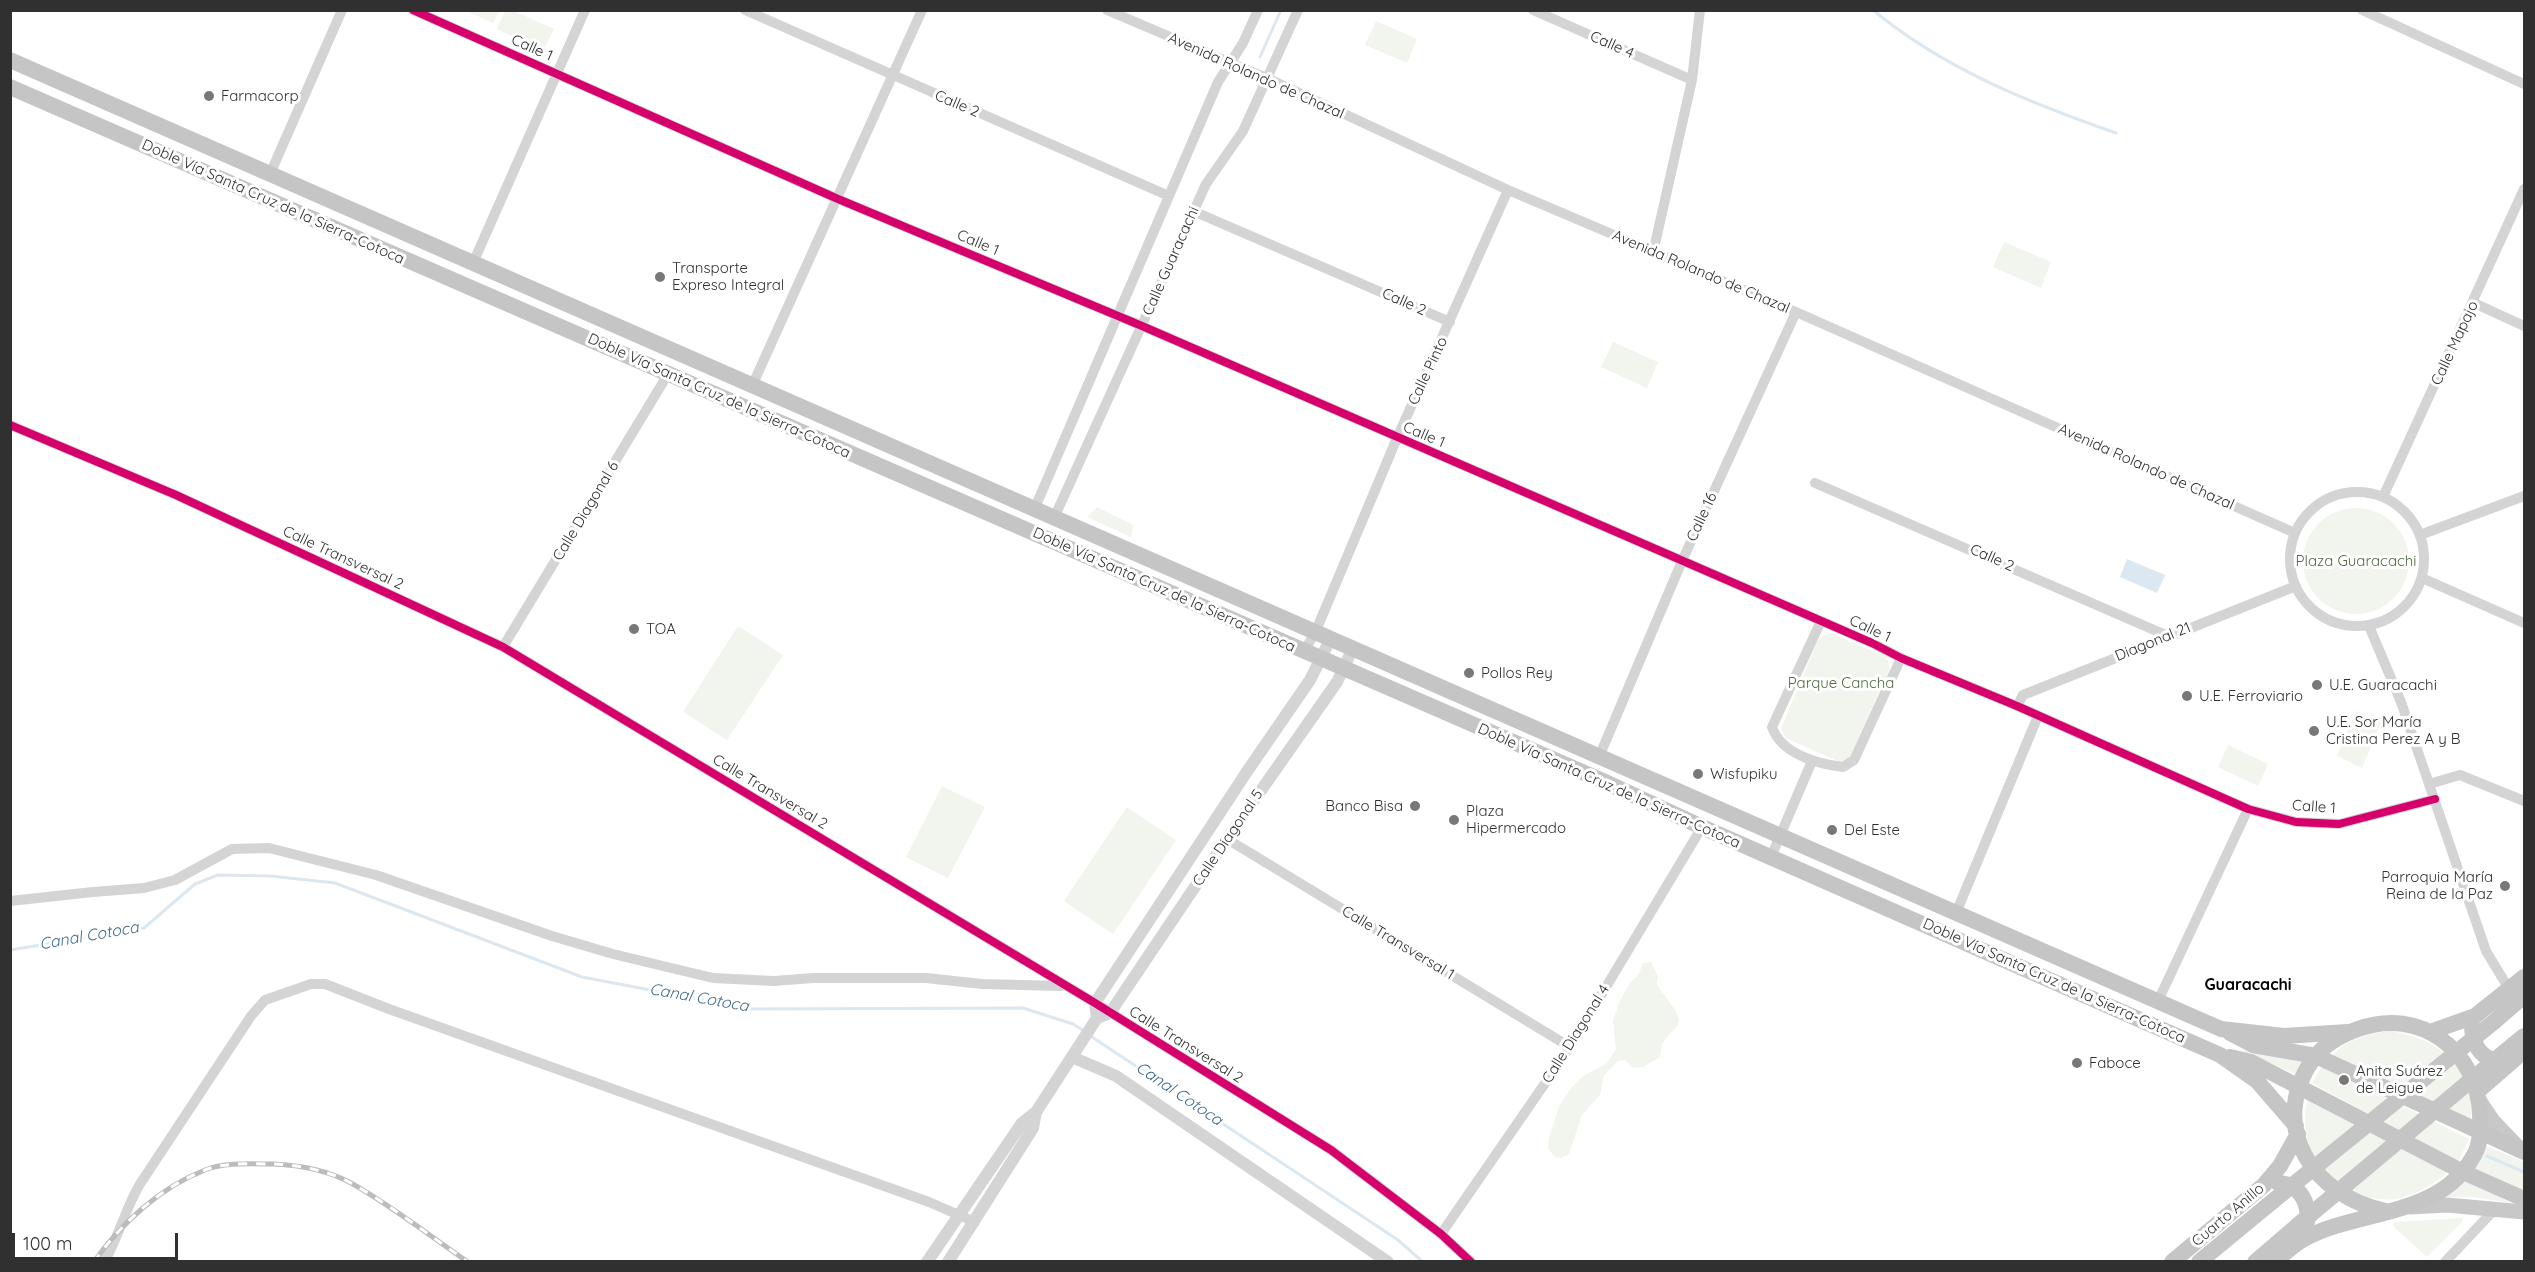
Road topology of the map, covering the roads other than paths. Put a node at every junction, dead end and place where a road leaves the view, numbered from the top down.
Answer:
1 (342, 10) edge
2 (412, 10) edge
3 (585, 10) edge
4 (745, 10) edge
5 (922, 10) edge
6 (1107, 10) edge
7 (1258, 10) edge
8 (1298, 10) edge
9 (1533, 10) edge
10 (1700, 10) edge
11 (2362, 10) edge
12 (10, 60) edge
13 (1230, 63) junction
14 (557, 74) junction
15 (891, 76) junction
16 (1269, 80) junction
17 (1692, 80) junction
18 (2524, 84) edge
19 (10, 87) edge
20 (270, 174) junction
21 (2524, 189) edge
22 (1508, 190) junction
23 (1169, 196) junction
24 (838, 199) junction
25 (1193, 211) junction
26 (1653, 253) junction
27 (473, 263) junction
28 (2474, 303) junction
29 (1796, 312) junction
30 (1118, 316) junction
31 (1450, 322) junction
32 (1142, 326) junction
33 (2524, 326) edge
34 (668, 374) junction
35 (752, 386) junction
36 (10, 425) edge
37 (1397, 438) junction
38 (1815, 483) dead end
39 (2524, 496) edge
40 (2383, 497) junction
41 (1034, 510) junction
42 (1054, 519) junction
43 (2295, 534) junction
44 (2420, 535) junction
45 (1682, 561) junction
46 (2422, 578) junction
47 (2295, 586) junction
48 (1821, 621) junction
49 (2524, 623) edge
50 (2369, 626) junction
51 (1322, 636) junction
52 (2168, 636) junction
53 (503, 647) junction
54 (1352, 650) junction
55 (1304, 651) junction
56 (1901, 658) junction
57 (1322, 659) junction
58 (1344, 669) junction
59 (2017, 706) junction
60 (2038, 716) junction
61 (1599, 757) junction
62 (1812, 761) junction
63 (2429, 784) junction
64 (2435, 799) junction
65 (2524, 801) edge
66 (2248, 809) junction
67 (1702, 827) junction
68 (1780, 836) junction
69 (1227, 839) junction
70 (1771, 857) junction
71 (10, 902) edge
72 (1956, 913) junction
73 (2524, 976) edge
74 (1065, 986) junction
75 (2517, 993) edge
76 (2158, 1001) junction
77 (1095, 1003) junction
78 (1110, 1013) junction
79 (2475, 1016) junction
80 (1096, 1020) junction
81 (2221, 1029) junction
82 (2348, 1032) junction
83 (2430, 1032) junction
84 (1570, 1047) junction
85 (2521, 1047) edge
86 (2220, 1055) junction
87 (2316, 1056) junction
88 (1071, 1057) junction
89 (2300, 1086) junction
90 (2478, 1095) junction
91 (1036, 1112) junction
92 (2297, 1130) junction
93 (2481, 1134) junction
94 (2524, 1152) edge
95 (2463, 1172) junction
96 (2264, 1185) junction
97 (2524, 1199) edge
98 (2407, 1207) junction
99 (2496, 1208) junction
100 (2386, 1211) junction
101 (2524, 1212) edge
102 (958, 1214) junction
103 (975, 1222) junction
104 (2300, 1232) junction
105 (1441, 1234) junction
106 (1382, 1260) edge
107 (104, 1262) edge
108 (927, 1262) edge
109 (948, 1262) edge
110 (1471, 1262) edge
111 (2172, 1262) edge
112 (2199, 1262) edge
113 (2255, 1262) edge
114 (2275, 1262) edge
115 (2445, 1262) edge

1 - 20 street
2 - 14 street, Calle 1
3 - 14 street
4 - 15 street, Calle 2
5 - 15 street
6 - 13 street, Avenida Rolando de Chazal
7 - 13 street, Calle Guaracachi
8 - 16 street, Calle Guaracachi
9 - 17 street, Calle 4
10 - 17 street
11 - 18 street
12 - 20 highway, Doble Vía Santa Cruz de la Sierra-Cotoca
13 - 16 street, Avenida Rolando de Chazal
13 - 23 street, Calle Guaracachi
14 - 24 street, Calle 1
14 - 27 street
15 - 23 street, Calle 2
15 - 24 street
16 - 22 street, Avenida Rolando de Chazal
16 - 25 street, Calle Guaracachi
17 - 26 street
19 - 34 highway, Doble Vía Santa Cruz de la Sierra-Cotoca
20 - 27 highway, Doble Vía Santa Cruz de la Sierra-Cotoca
21 - 28 street, Calle Mapajo
22 - 26 street, Avenida Rolando de Chazal
22 - 31 street, Calle Pinto
23 - 30 street, Calle Guaracachi
24 - 30 street, Calle 1
24 - 35 street
25 - 31 street, Calle 2
25 - 32 street, Calle Guaracachi
26 - 29 street, Avenida Rolando de Chazal
27 - 35 highway, Doble Vía Santa Cruz de la Sierra-Cotoca
28 - 33 street
28 - 40 street, Calle Mapajo
29 - 43 street, Avenida Rolando de Chazal
29 - 45 street, Calle 16
30 - 32 street, Calle 1
30 - 41 street, Calle Guaracachi
31 - 37 street, Calle Pinto
32 - 37 street, Calle 1
32 - 42 street, Calle Guaracachi
34 - 53 street, Calle Diagonal 6
34 - 55 highway, Doble Vía Santa Cruz de la Sierra-Cotoca
35 - 41 highway, Doble Vía Santa Cruz de la Sierra-Cotoca
36 - 53 street, Calle Transversal 2
37 - 45 street, Calle 1
37 - 51 street, Calle Pinto
38 - 52 street, Calle 2
39 - 44 street
40 - 43 street
40 - 44 street
41 - 42 highway, Doble Vía Santa Cruz de la Sierra-Cotoca
42 - 51 highway, Doble Vía Santa Cruz de la Sierra-Cotoca
43 - 47 street
44 - 46 street
45 - 48 street, Calle 1
45 - 61 street, Calle 16
46 - 49 street
46 - 50 street
47 - 50 street
47 - 52 street, Diagonal 21
48 - 56 street, Calle 1
48 - 62 street
50 - 63 street
51 - 54 highway, Doble Vía Santa Cruz de la Sierra-Cotoca
51 - 55 street, Calle Pinto
51 - 57 street, Calle Diagonal 5
52 - 59 street, Diagonal 21
53 - 74 street, Calle Transversal 2
54 - 58 street, Calle Diagonal 5
54 - 61 highway, Doble Vía Santa Cruz de la Sierra-Cotoca
55 - 57 highway, Doble Vía Santa Cruz de la Sierra-Cotoca
56 - 59 street, Calle 1
56 - 62 street
57 - 58 highway, Doble Vía Santa Cruz de la Sierra-Cotoca
57 - 77 street, Calle Diagonal 5
58 - 67 highway, Doble Vía Santa Cruz de la Sierra-Cotoca
58 - 69 street, Calle Diagonal 5
59 - 60 street, Calle 1
60 - 66 street, Calle 1
60 - 72 street
61 - 68 highway, Doble Vía Santa Cruz de la Sierra-Cotoca
62 - 68 street
63 - 64 street
63 - 65 street
64 - 66 street, Calle 1
64 - 75 street
66 - 76 street
67 - 70 highway, Doble Vía Santa Cruz de la Sierra-Cotoca
67 - 84 street, Calle Diagonal 4
68 - 70 street
68 - 72 highway, Doble Vía Santa Cruz de la Sierra-Cotoca
69 - 78 street, Calle Diagonal 5
69 - 84 street, Calle Transversal 1
70 - 86 highway, Doble Vía Santa Cruz de la Sierra-Cotoca
71 - 74 street
72 - 76 highway, Doble Vía Santa Cruz de la Sierra-Cotoca
73 - 75 highway
74 - 77 street, Calle Transversal 2
75 - 79 highway
75 - 112 highway, bridge
76 - 81 highway, Doble Vía Santa Cruz de la Sierra-Cotoca
77 - 78 street, Calle Transversal 2
77 - 80 street
78 - 80 street
78 - 105 street, Calle Transversal 2
79 - 83 highway
79 - 85 highway
80 - 88 street
81 - 82 highway, Doble Vía Santa Cruz de la Sierra-Cotoca
81 - 87 highway
82 - 83 highway
82 - 87 highway
83 - 90 highway
84 - 105 street, Calle Diagonal 4
85 - 90 highway
85 - 104 highway, bridge
86 - 89 highway
86 - 92 highway, Doble Vía Santa Cruz de la Sierra-Cotoca
87 - 89 highway
87 - 93 highway
88 - 91 street
88 - 106 street
89 - 92 highway
89 - 95 highway
90 - 93 highway
90 - 94 main road
91 - 102 street
91 - 103 street
92 - 96 highway, Cuarto Anillo
92 - 100 highway
93 - 94 highway
93 - 95 highway
95 - 97 highway
95 - 98 highway
96 - 104 highway
96 - 111 highway, Cuarto Anillo
98 - 99 main road
98 - 100 highway
99 - 101 main road
99 - 115 street
100 - 104 highway
102 - 103 street
102 - 107 street
102 - 108 street
103 - 109 street
104 - 113 highway
104 - 114 highway
105 - 110 street, Calle Transversal 2

